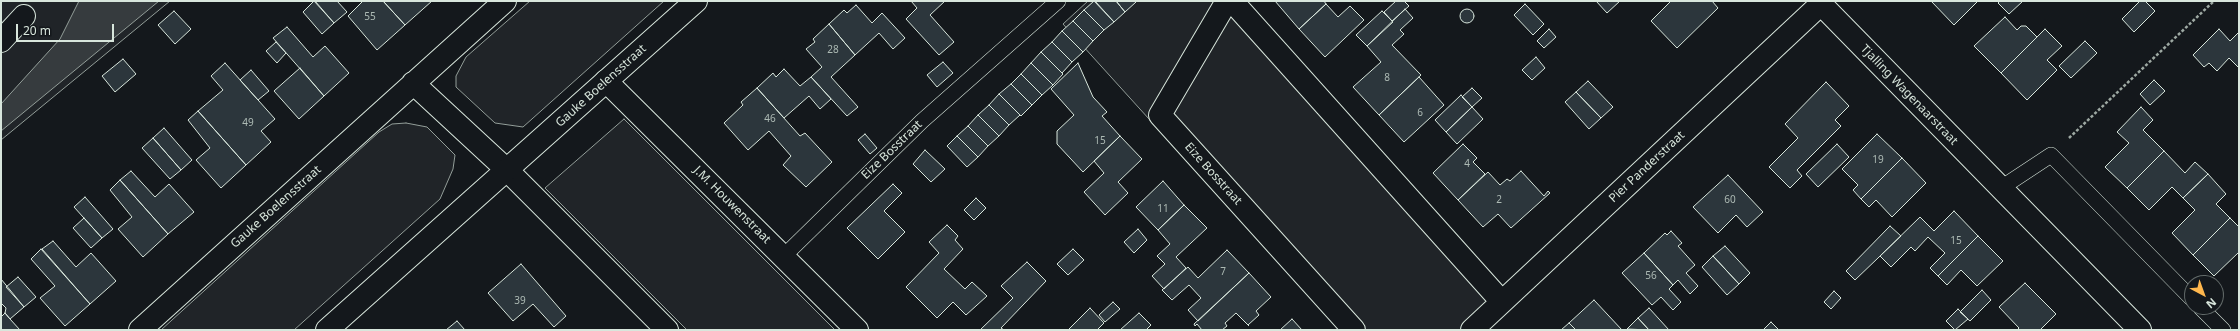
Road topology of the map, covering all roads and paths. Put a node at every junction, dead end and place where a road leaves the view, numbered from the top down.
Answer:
1 (505, 1) edge
2 (696, 1) edge
3 (1058, 1) edge
4 (1227, 1) edge
5 (1232, 1) edge
6 (2214, 1) edge
7 (1820, 3) edge
8 (24, 16) dead end
9 (1, 41) edge
10 (606, 81) junction
11 (413, 83) junction
12 (2051, 155) junction
13 (506, 170) junction
14 (2001, 188) junction
15 (784, 256) junction
16 (2184, 291) edge
17 (1502, 302) junction
18 (2208, 315) edge
19 (2127, 326) edge
20 (140, 330) edge
21 (327, 330) edge
22 (666, 330) edge
23 (857, 330) edge
24 (1354, 330) edge
25 (1472, 330) edge
26 (2222, 330) edge

1 - 11 street, Gauke Boelensstraat
2 - 10 street, Gauke Boelensstraat
3 - 15 lane, Eize Bosstraat
4 - 24 street, Eize Bosstraat
5 - 17 street
6 - 12 path
7 - 14 street, Tjalling Wagenaarstraat
7 - 17 street, Pier Panderstraat
8 - 9 street
10 - 13 street, Gauke Boelensstraat
10 - 15 street, J.M. Houwenstraat
11 - 13 street
11 - 20 street, Gauke Boelensstraat
12 - 14 lane
12 - 16 lane
13 - 21 street, Gauke Boelensstraat
13 - 22 street
14 - 19 street, Tjalling Wagenaarstraat
15 - 23 street, J.M. Houwenstraat
17 - 25 street, Pier Panderstraat
18 - 26 lane

